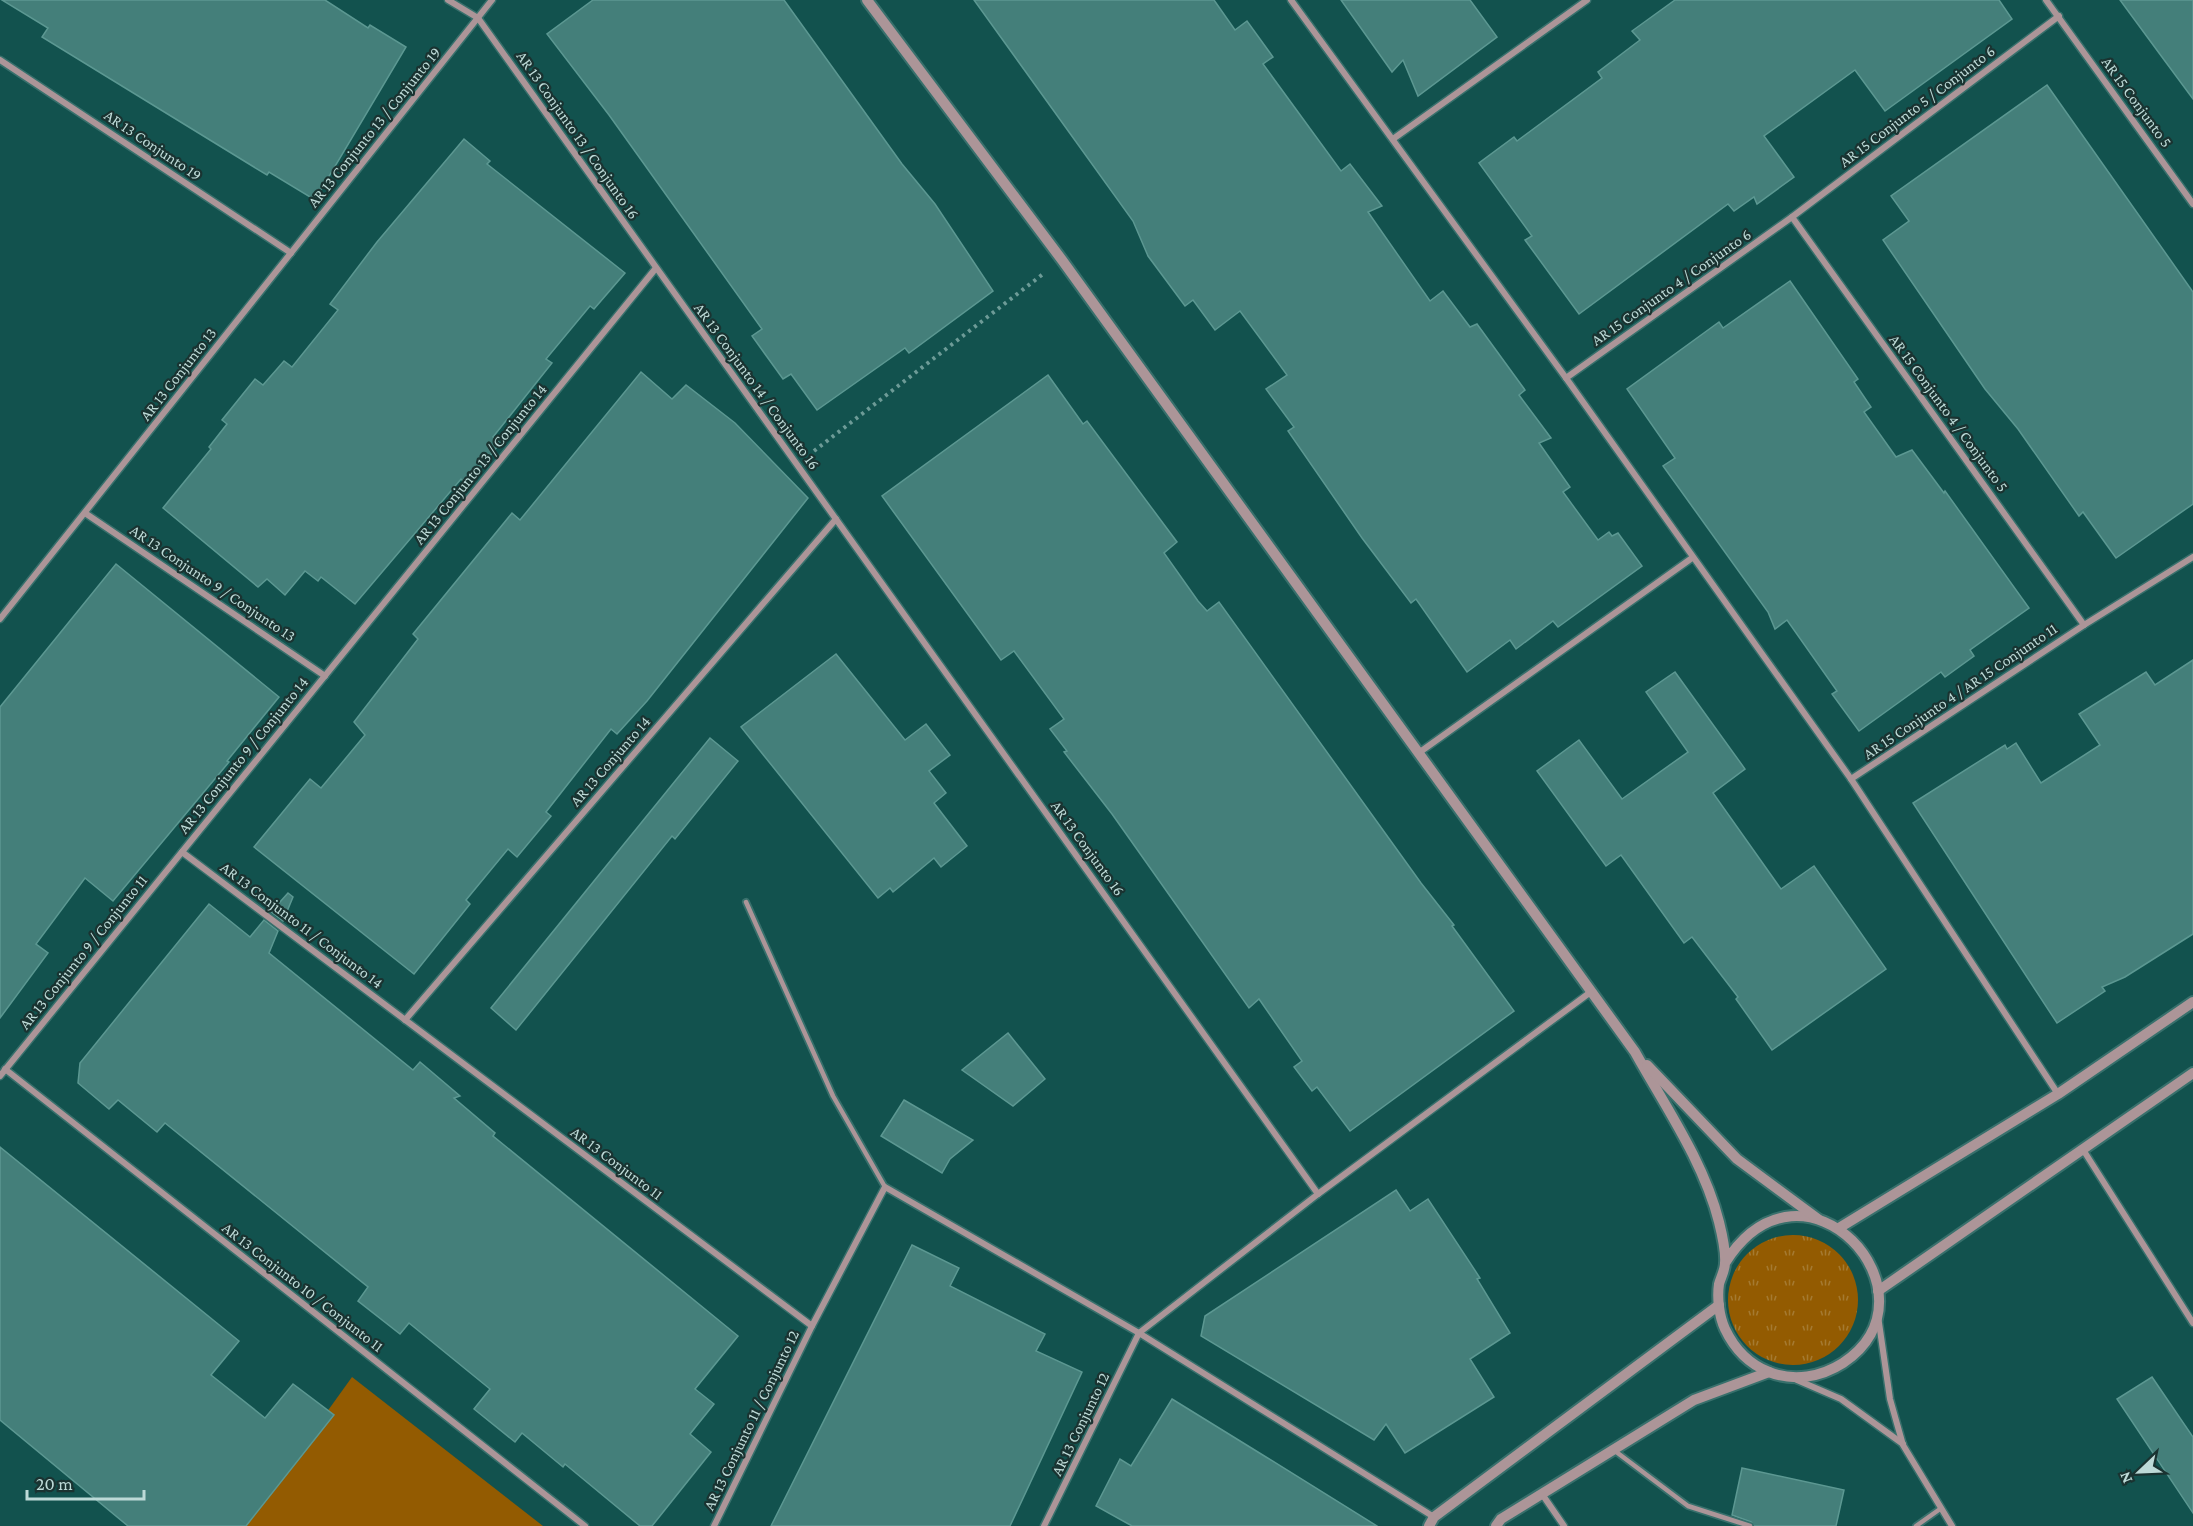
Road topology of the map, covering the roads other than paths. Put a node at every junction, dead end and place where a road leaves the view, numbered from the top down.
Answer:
1 (448, 0) edge
2 (492, 0) edge
3 (867, 0) edge
4 (1291, 0) edge
5 (1587, 0) edge
6 (2046, 0) edge
7 (2059, 16) junction
8 (478, 18) junction
9 (0, 60) edge
10 (1393, 139) junction
11 (2193, 204) edge
12 (1792, 218) junction
13 (291, 253) junction
14 (656, 268) junction
15 (1566, 378) junction
16 (85, 513) junction
17 (836, 519) junction
18 (2193, 557) edge
19 (1692, 558) junction
20 (0, 620) edge
21 (2084, 625) junction
22 (325, 676) junction
23 (1420, 752) junction
24 (1851, 779) junction
25 (182, 852) junction
26 (746, 902) dead end
27 (1592, 991) junction
28 (2193, 1002) edge
29 (405, 1020) junction
30 (1635, 1052) junction
31 (5, 1069) junction
32 (2193, 1073) edge
33 (0, 1076) edge
34 (2058, 1094) junction
35 (2081, 1148) junction
36 (885, 1187) junction
37 (1318, 1194) junction
38 (1818, 1220) junction
39 (1839, 1228) junction
40 (1725, 1263) junction
41 (1878, 1291) junction
42 (1719, 1305) junction
43 (1878, 1310) junction
44 (2193, 1323) edge
45 (812, 1326) junction
46 (1139, 1333) junction
47 (1770, 1372) junction
48 (1791, 1377) junction
49 (1903, 1445) junction
50 (1613, 1450) junction
51 (1542, 1494) junction
52 (1940, 1509) junction
53 (1432, 1522) edge
54 (585, 1526) edge
55 (714, 1526) edge
56 (1044, 1526) edge
57 (1496, 1526) edge
58 (1564, 1526) edge
59 (1750, 1526) edge
60 (1916, 1526) edge
61 (1952, 1526) edge

1 - 8 street
2 - 8 street, AR 13 Conjunto 13 / Conjunto 19
3 - 23 street
4 - 10 street
5 - 10 street
6 - 7 street, AR 15 Conjunto 5
7 - 11 street, AR 15 Conjunto 5
7 - 12 street, AR 15 Conjunto 5 / Conjunto 6
8 - 13 street, AR 13 Conjunto 13 / Conjunto 19
8 - 14 street, AR 13 Conjunto 13 / Conjunto 16
9 - 13 street, AR 13 Conjunto 19
10 - 15 street
12 - 15 street, AR 15 Conjunto 4 / Conjunto 6
12 - 21 street, AR 15 Conjunto 4 / Conjunto 5
13 - 16 street, AR 13 Conjunto 13
14 - 17 street, AR 13 Conjunto 14 / Conjunto 16
14 - 22 street, AR 13 Conjunto 13 / Conjunto 14
15 - 19 street
16 - 20 street, AR 13 Conjunto 13
16 - 22 street, AR 13 Conjunto 9 / Conjunto 13
17 - 29 street, AR 13 Conjunto 14
17 - 37 street, AR 13 Conjunto 16
18 - 21 street, AR 15 Conjunto 4 / AR 15 Conjunto 11
19 - 23 street
19 - 24 street
21 - 24 street, AR 15 Conjunto 4 / AR 15 Conjunto 11
22 - 25 street, AR 13 Conjunto 9 / Conjunto 14
23 - 27 street
24 - 34 street
25 - 29 street, AR 13 Conjunto 11 / Conjunto 14
25 - 31 street, AR 13 Conjunto 9 / Conjunto 11
26 - 36 lane
27 - 30 street
27 - 37 street
28 - 34 street
29 - 45 street, AR 13 Conjunto 11
30 - 38 street
30 - 40 street
31 - 33 street, AR 13 Conjunto 9 / Conjunto 11
31 - 54 street, AR 13 Conjunto 10 / Conjunto 11
32 - 35 street
34 - 39 street
35 - 41 street
35 - 44 street
36 - 45 street, AR 13 Conjunto 11 / Conjunto 12
36 - 46 street
37 - 46 street
38 - 39 street
38 - 40 street
39 - 41 street
40 - 42 street
41 - 43 street
42 - 47 street
42 - 53 street
43 - 48 street
43 - 49 street
45 - 55 street, AR 13 Conjunto 11 / Conjunto 12
46 - 53 street
46 - 56 street, AR 13 Conjunto 12
47 - 48 street
47 - 50 street
48 - 49 street
49 - 52 street
50 - 51 street
50 - 59 lane
51 - 57 street
51 - 58 street
52 - 60 lane
52 - 61 street

